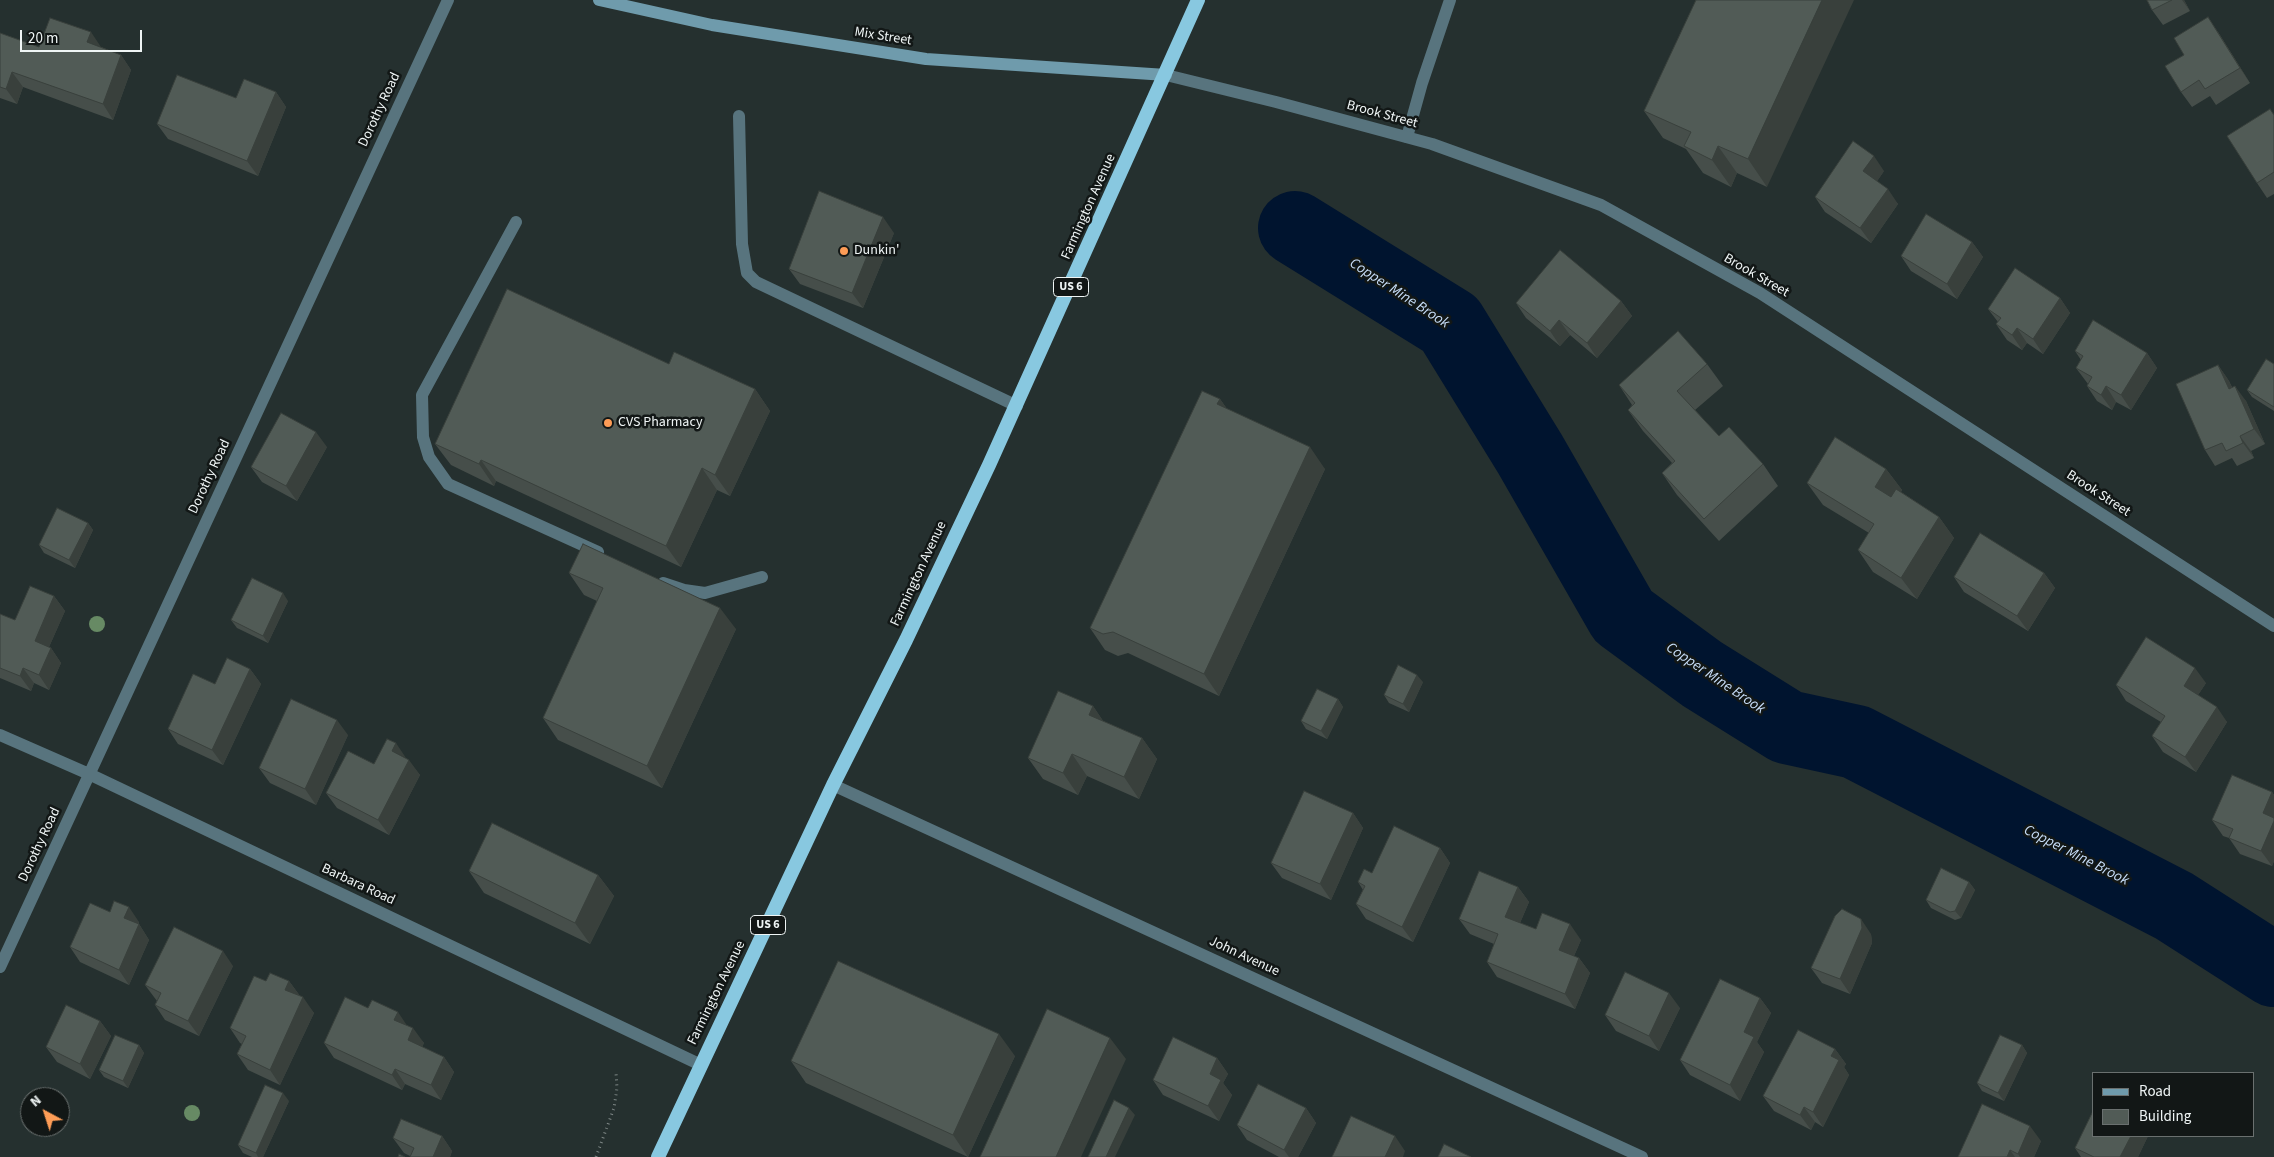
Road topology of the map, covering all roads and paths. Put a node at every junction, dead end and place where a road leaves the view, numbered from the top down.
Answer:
1 (448, 0) edge
2 (599, 0) edge
3 (1198, 0) edge
4 (1450, 0) edge
5 (1166, 75) junction
6 (739, 116) dead end
7 (1407, 137) junction
8 (516, 222) dead end
9 (1017, 406) junction
10 (610, 558) edge
11 (762, 577) dead end
12 (655, 579) edge
13 (2274, 626) edge
14 (0, 735) edge
15 (88, 774) junction
16 (833, 785) junction
17 (0, 967) edge
18 (701, 1065) junction
19 (616, 1073) dead end
20 (596, 1157) edge
21 (658, 1157) edge
22 (1642, 1157) edge

1 - 15 street, Dorothy Road
2 - 5 main road, Mix Street
3 - 5 highway, Farmington Avenue / US 6
4 - 7 street
5 - 7 street, Brook Street
5 - 9 highway, Farmington Avenue / US 6
6 - 9 street
7 - 13 street, Brook Street
8 - 10 street
9 - 16 highway, Farmington Avenue / US 6
11 - 12 street
14 - 15 street, Barbara Road
15 - 17 street, Dorothy Road
15 - 18 street, Barbara Road
16 - 18 highway, Farmington Avenue / US 6
16 - 22 street, John Avenue
18 - 21 highway, Farmington Avenue / US 6
19 - 20 path

